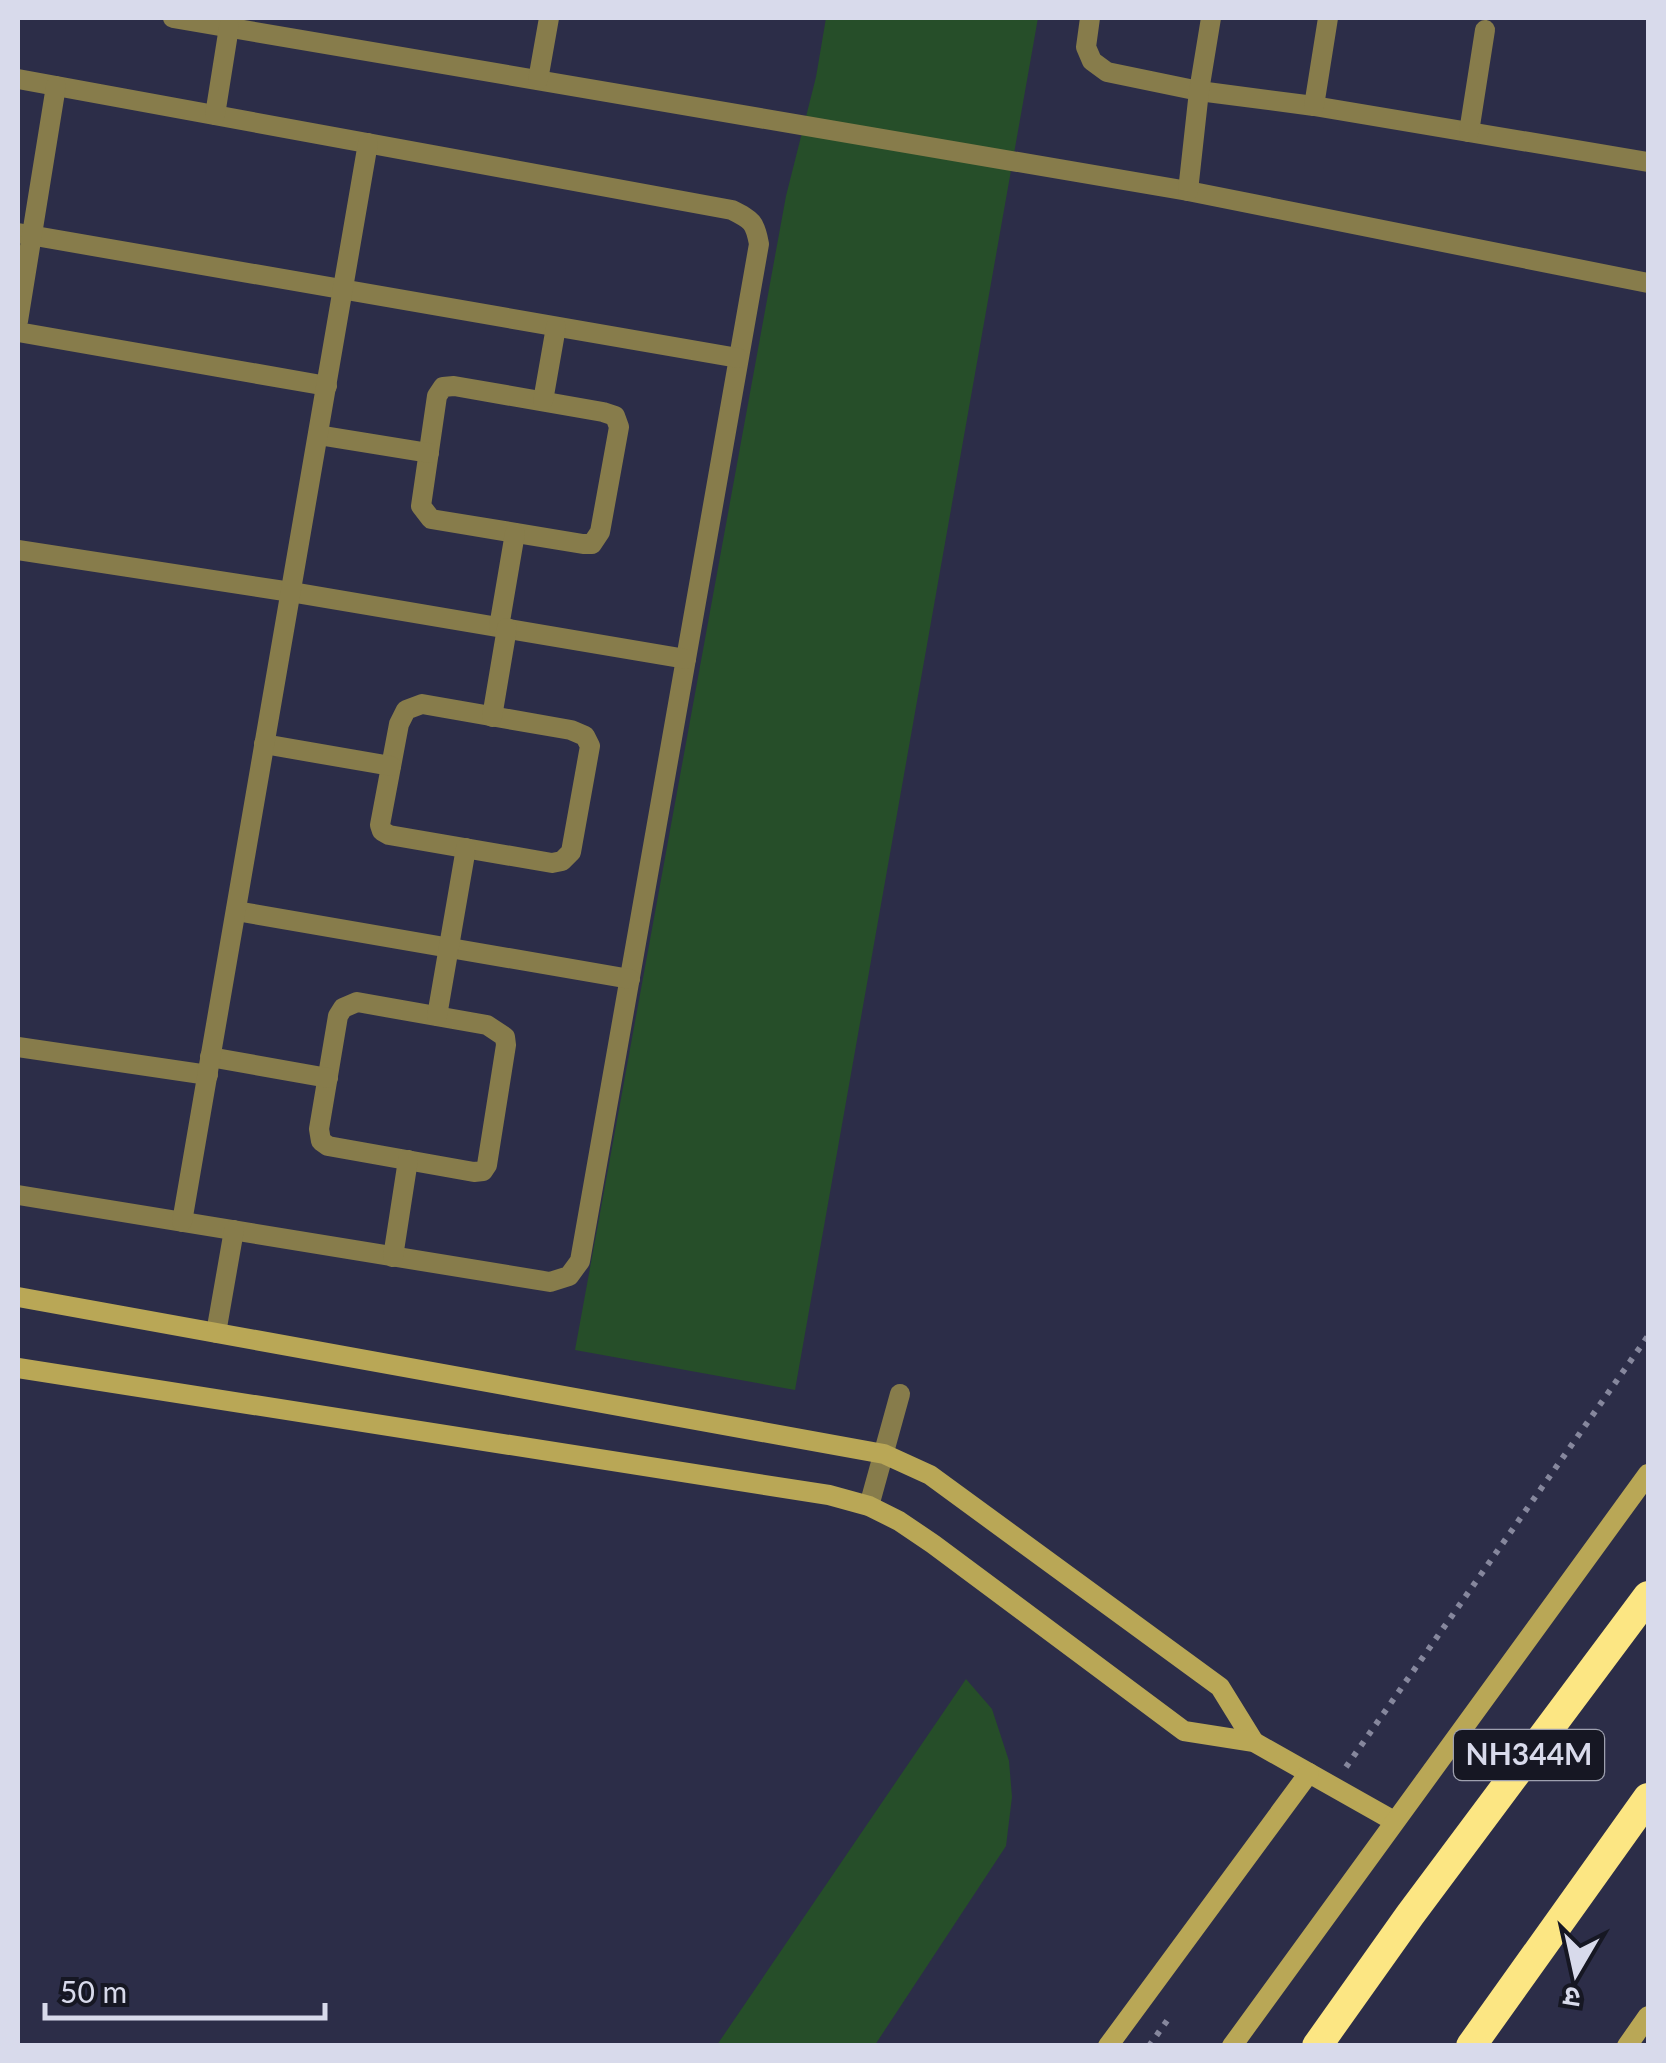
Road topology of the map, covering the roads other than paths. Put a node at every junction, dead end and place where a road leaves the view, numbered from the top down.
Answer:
1 (173, 18) edge
2 (549, 18) edge
3 (1090, 18) edge
4 (1210, 18) edge
5 (1328, 18) edge
6 (229, 27) junction
7 (1485, 30) dead end
8 (18, 79) edge
9 (538, 80) junction
10 (56, 86) junction
11 (1199, 91) junction
12 (1314, 106) junction
13 (215, 115) junction
14 (1469, 132) junction
15 (368, 144) junction
16 (1648, 162) edge
17 (1188, 191) junction
18 (24, 235) edge
19 (1648, 282) edge
20 (343, 291) junction
21 (18, 321) edge
22 (556, 327) junction
23 (18, 332) edge
24 (738, 358) junction
25 (327, 386) junction
26 (544, 401) junction
27 (318, 435) junction
28 (429, 453) junction
29 (516, 533) junction
30 (18, 550) edge
31 (291, 592) junction
32 (503, 628) junction
33 (686, 659) junction
34 (492, 716) junction
35 (264, 744) junction
36 (391, 766) junction
37 (466, 848) junction
38 (236, 911) junction
39 (448, 947) junction
40 (630, 979) junction
41 (437, 1016) junction
42 (18, 1047) edge
43 (209, 1066) junction
44 (328, 1078) junction
45 (408, 1160) junction
46 (18, 1195) edge
47 (182, 1222) junction
48 (234, 1230) junction
49 (393, 1257) junction
50 (18, 1297) edge
51 (216, 1333) junction
52 (18, 1368) edge
53 (900, 1394) dead end
54 (884, 1454) junction
55 (1648, 1474) edge
56 (869, 1506) junction
57 (1648, 1596) edge
58 (1254, 1742) junction
59 (1309, 1773) junction
60 (1648, 1798) edge
61 (1394, 1821) junction
62 (1648, 2016) edge
63 (1108, 2046) edge
64 (1232, 2046) edge
65 (1317, 2046) edge
66 (1471, 2046) edge
67 (1627, 2046) edge

1 - 6 street
2 - 9 street
3 - 11 street
4 - 11 street
5 - 12 street
6 - 9 street
6 - 13 street
7 - 14 street
8 - 10 street
9 - 17 street
10 - 13 street
10 - 18 street
11 - 12 street
11 - 17 street
12 - 14 street
13 - 15 street
14 - 16 street
15 - 20 street
15 - 24 street
17 - 19 street
18 - 20 street
18 - 21 street
20 - 22 street
20 - 25 street
22 - 24 street
22 - 26 street
23 - 25 street
24 - 33 street
25 - 27 street
26 - 28 street
26 - 29 street
27 - 28 street
27 - 31 street
28 - 29 street
29 - 32 street
30 - 31 street
31 - 32 street
31 - 35 street
32 - 33 street
32 - 34 street
33 - 40 street
34 - 36 street
34 - 37 street
35 - 36 street
35 - 38 street
36 - 37 street
37 - 39 street
38 - 39 street
38 - 43 street
39 - 40 street
39 - 41 street
40 - 49 street
41 - 44 street
41 - 45 street
42 - 43 street
43 - 44 street
43 - 47 street
44 - 45 street
45 - 49 street
46 - 47 street
47 - 48 street
48 - 49 street
48 - 51 street
50 - 51 street
51 - 54 street
52 - 56 street
53 - 54 street
54 - 56 street
54 - 58 street
55 - 61 street
56 - 58 street
57 - 65 highway, NH344M
58 - 59 street
59 - 61 street
59 - 63 street
60 - 66 highway, NH344M
61 - 64 street
62 - 67 street

